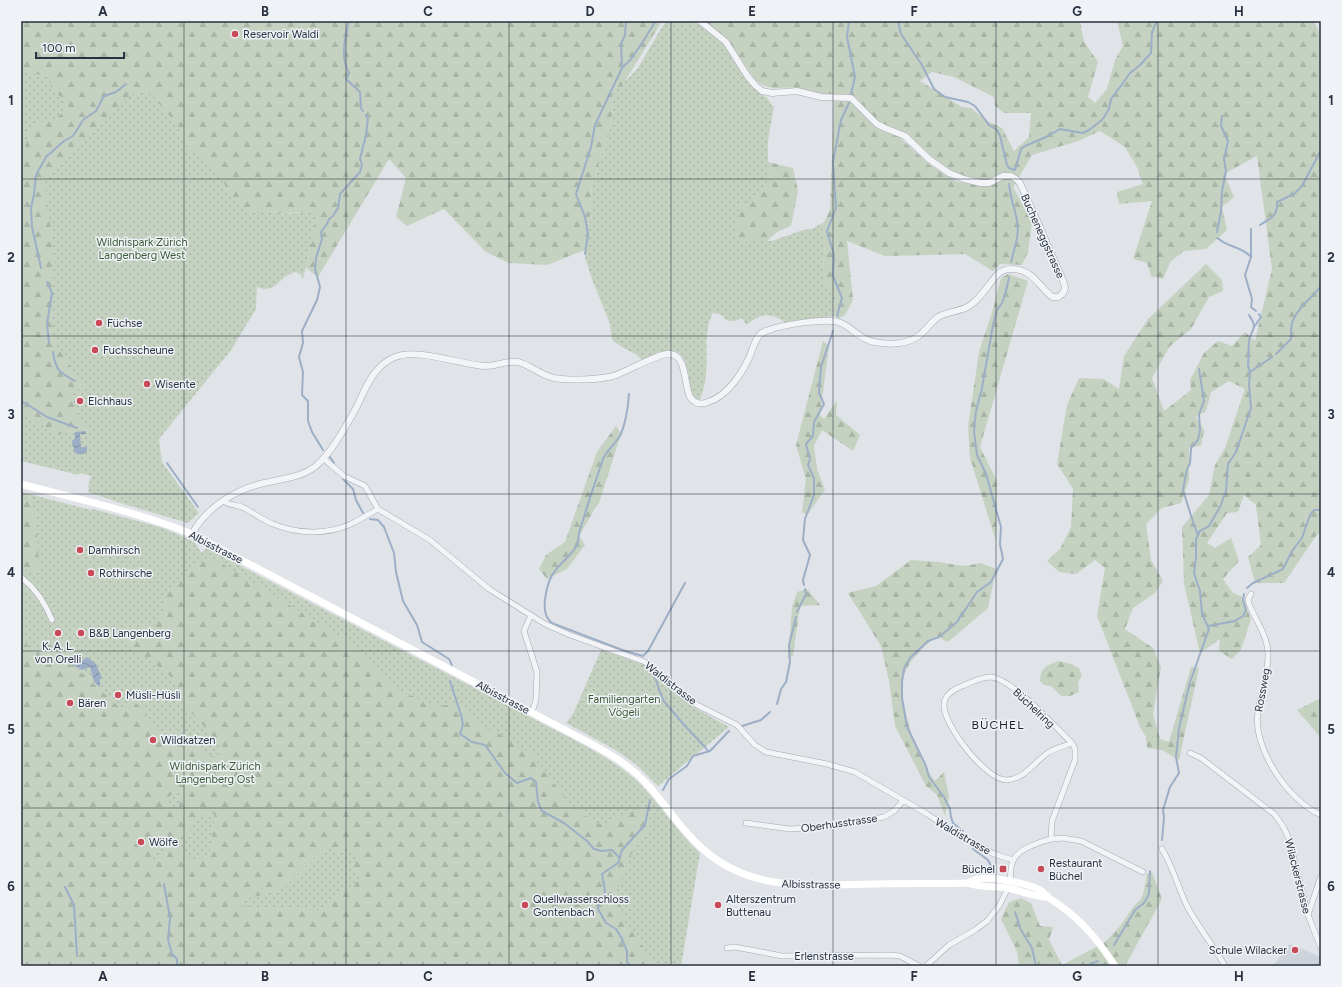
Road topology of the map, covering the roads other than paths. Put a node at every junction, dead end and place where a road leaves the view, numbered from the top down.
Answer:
1 (700, 21) edge
2 (323, 458) junction
3 (21, 484) edge
4 (223, 501) junction
5 (378, 509) junction
6 (192, 534) junction
7 (21, 577) edge
8 (1251, 594) dead end
9 (531, 615) junction
10 (52, 620) dead end
11 (532, 712) junction
12 (1072, 744) junction
13 (1190, 753) dead end
14 (903, 801) junction
15 (1321, 815) edge
16 (746, 823) dead end
17 (1051, 839) junction
18 (1162, 849) dead end
19 (1013, 860) junction
20 (1143, 872) dead end
21 (1321, 876) edge
22 (1010, 881) junction
23 (968, 883) junction
24 (1008, 888) junction
25 (1047, 897) junction
26 (1308, 915) junction
27 (726, 948) dead end
28 (1321, 948) edge
29 (919, 966) edge
30 (926, 966) edge
31 (1115, 966) edge
32 (1225, 966) edge

1 - 2 street, Bucheneggstrasse
2 - 4 street, Bucheneggstrasse
2 - 5 street, Waldistrasse
3 - 6 main road, Albisstrasse
4 - 5 street
4 - 6 street, Bucheneggstrasse
5 - 9 street, Waldistrasse
6 - 11 main road, Albisstrasse
7 - 10 street
8 - 15 street, Rossweg
9 - 11 street
9 - 14 street, Waldistrasse
11 - 23 main road, Albisstrasse
12 - 12 street, Büchelring
12 - 17 street
13 - 26 street, Wilackerstrasse
14 - 16 street, Oberhusstrasse
14 - 19 street, Waldistrasse
17 - 19 street
17 - 20 street
18 - 32 street
19 - 22 street
21 - 26 street
22 - 23 main road, Albisstrasse
22 - 24 main road
22 - 25 main road, Albisstrasse
23 - 24 main road, Albisstrasse
24 - 25 main road, Albisstrasse
24 - 30 street
25 - 31 main road, Albisstrasse
26 - 28 street, Wilackerstrasse
27 - 29 street, Erlenstrasse

